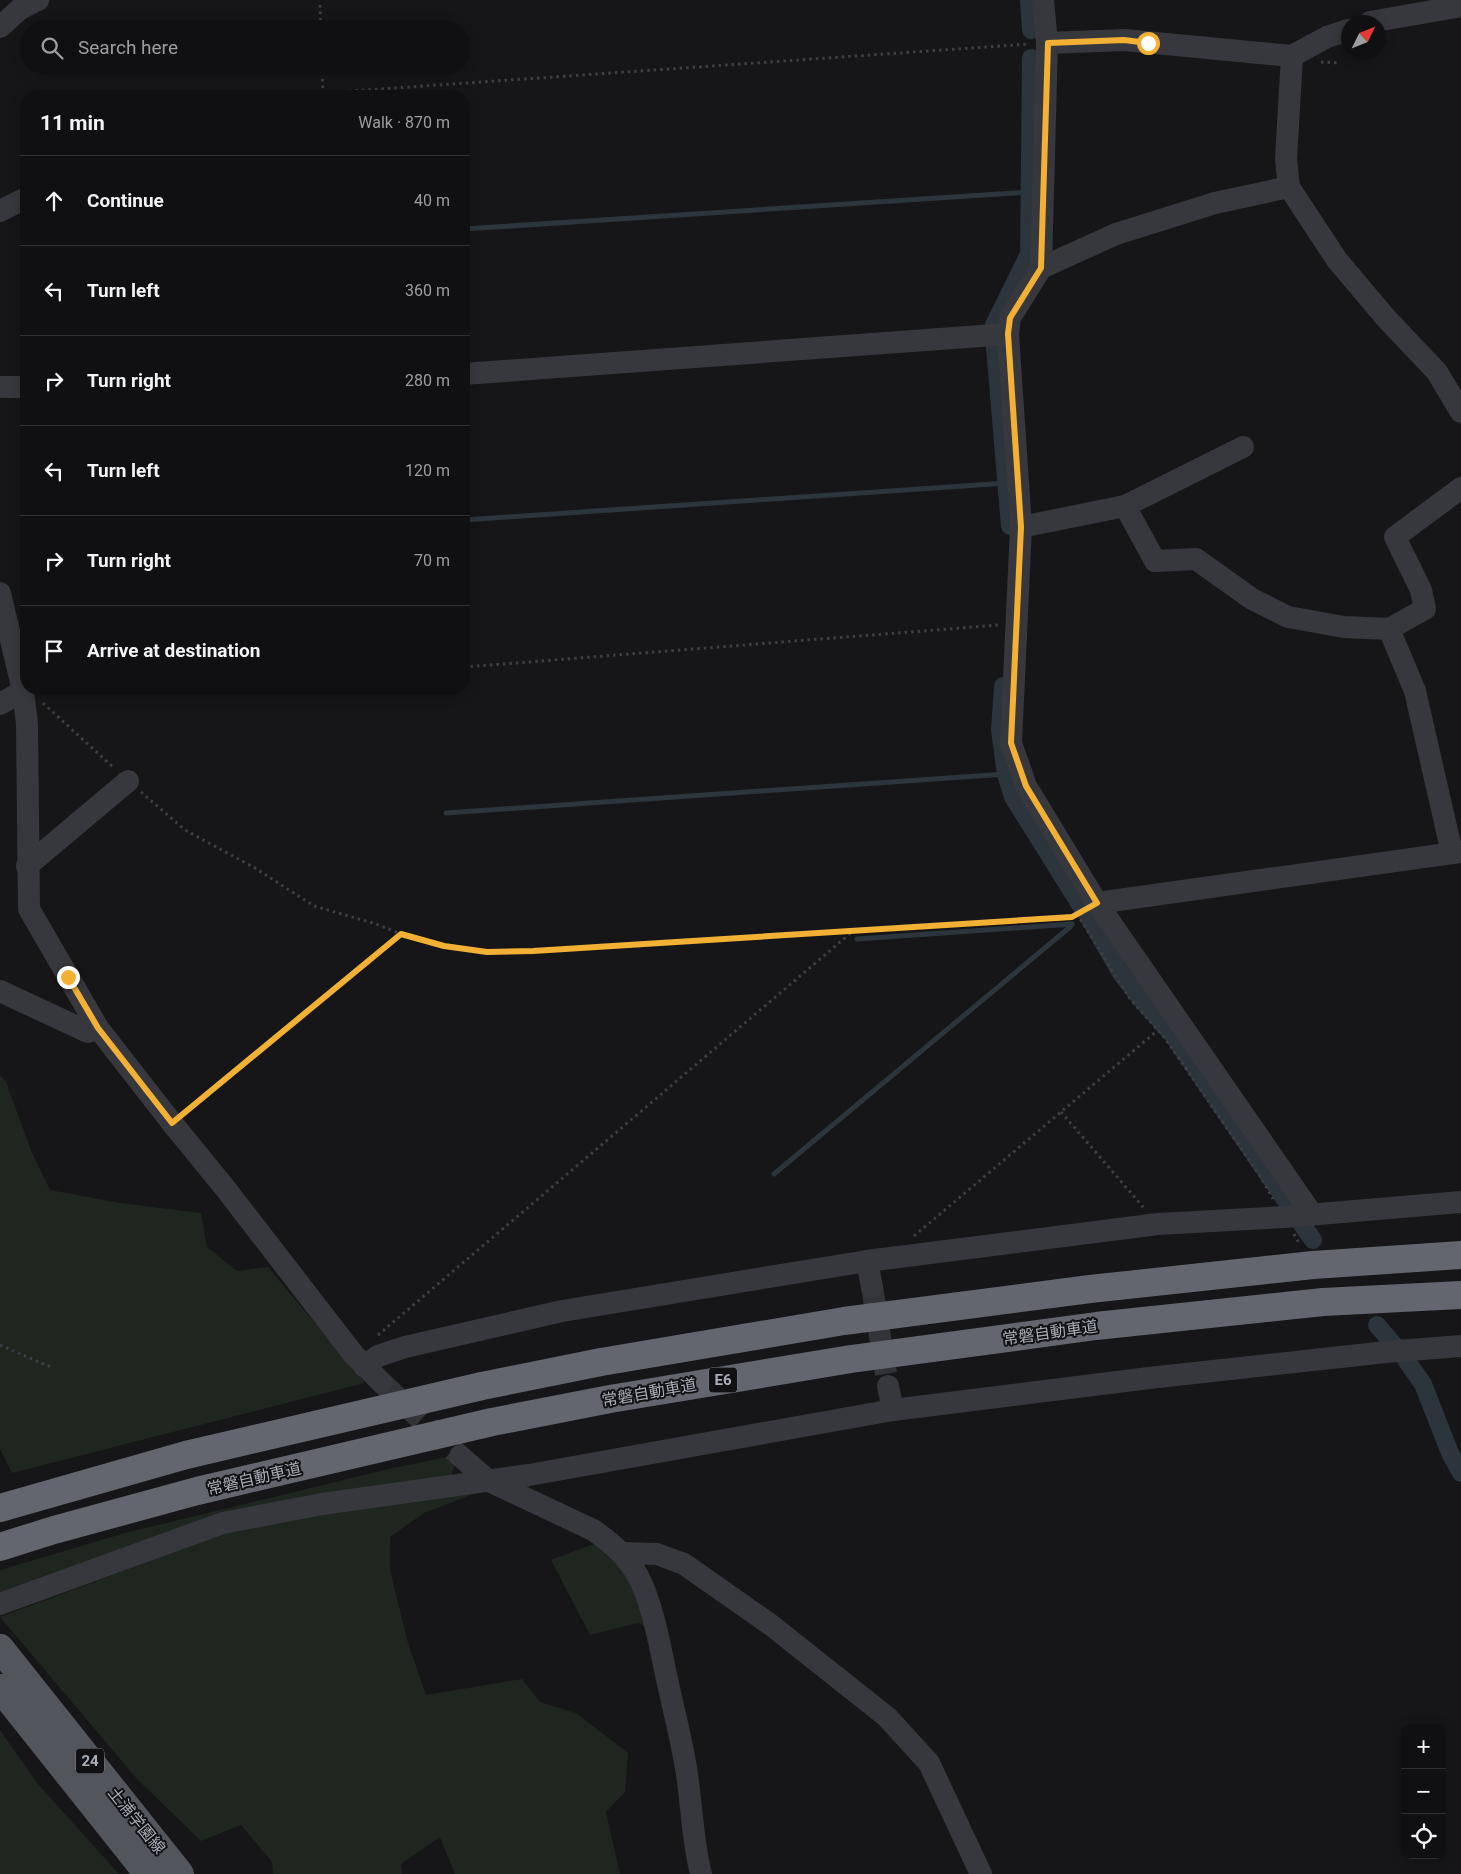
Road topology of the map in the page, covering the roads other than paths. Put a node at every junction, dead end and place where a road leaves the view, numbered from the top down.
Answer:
1 (38, 0) edge
2 (1044, 0) edge
3 (1461, 6) edge
4 (1386, 19) edge
5 (0, 28) edge
6 (1341, 33) edge
7 (1048, 43) junction
8 (1292, 56) junction
9 (1289, 187) junction
10 (20, 201) edge
11 (0, 211) edge
12 (1041, 268) junction
13 (1008, 334) junction
14 (470, 374) edge
15 (0, 387) edge
16 (20, 387) edge
17 (1461, 412) edge
18 (1243, 447) dead end
19 (1461, 488) edge
20 (1126, 506) junction
21 (1021, 527) junction
22 (0, 593) edge
23 (1389, 629) junction
24 (20, 678) edge
25 (20, 693) edge
26 (23, 695) edge
27 (0, 704) edge
28 (128, 781) road end
29 (1457, 852) edge
30 (27, 866) junction
31 (1097, 903) junction
32 (0, 991) edge
33 (98, 1028) junction
34 (1461, 1202) edge
35 (1312, 1214) junction
36 (1461, 1255) edge
37 (877, 1260) junction
38 (872, 1287) tunnel mouth
39 (1461, 1295) edge
40 (1461, 1346) edge
41 (359, 1360) junction
42 (381, 1382) tunnel mouth
43 (888, 1386) tunnel mouth
44 (893, 1410) junction
45 (460, 1456) tunnel mouth
46 (489, 1481) junction
47 (0, 1508) edge
48 (0, 1547) edge
49 (622, 1553) junction
50 (0, 1604) edge
51 (0, 1648) edge
52 (0, 1688) edge
53 (148, 1874) edge
54 (180, 1874) edge
55 (700, 1874) edge
56 (981, 1874) edge

1 - 5 street
2 - 7 street
3 - 4 street
6 - 8 street
7 - 8 street
7 - 12 street
8 - 9 street
9 - 12 street
9 - 17 street
10 - 11 street
12 - 13 street
13 - 14 street
13 - 21 street
15 - 16 street
18 - 20 street
19 - 23 street
20 - 21 street
20 - 23 street
21 - 31 street
22 - 24 street
23 - 29 street
25 - 27 street
26 - 30 street
28 - 30 street
29 - 31 street
30 - 33 street
31 - 35 street
32 - 33 street
33 - 41 street
34 - 35 street
35 - 37 street
36 - 47 highway, E6
37 - 38 street
37 - 41 street
39 - 48 highway, 常磐自動車道 / E6
40 - 44 street
41 - 42 street
43 - 44 street
44 - 46 street
45 - 46 street
46 - 49 street
46 - 50 street
49 - 55 street
49 - 56 street
51 - 54 main road, 土浦学園線 / 24
52 - 53 main road, 土浦学園線 / 24

